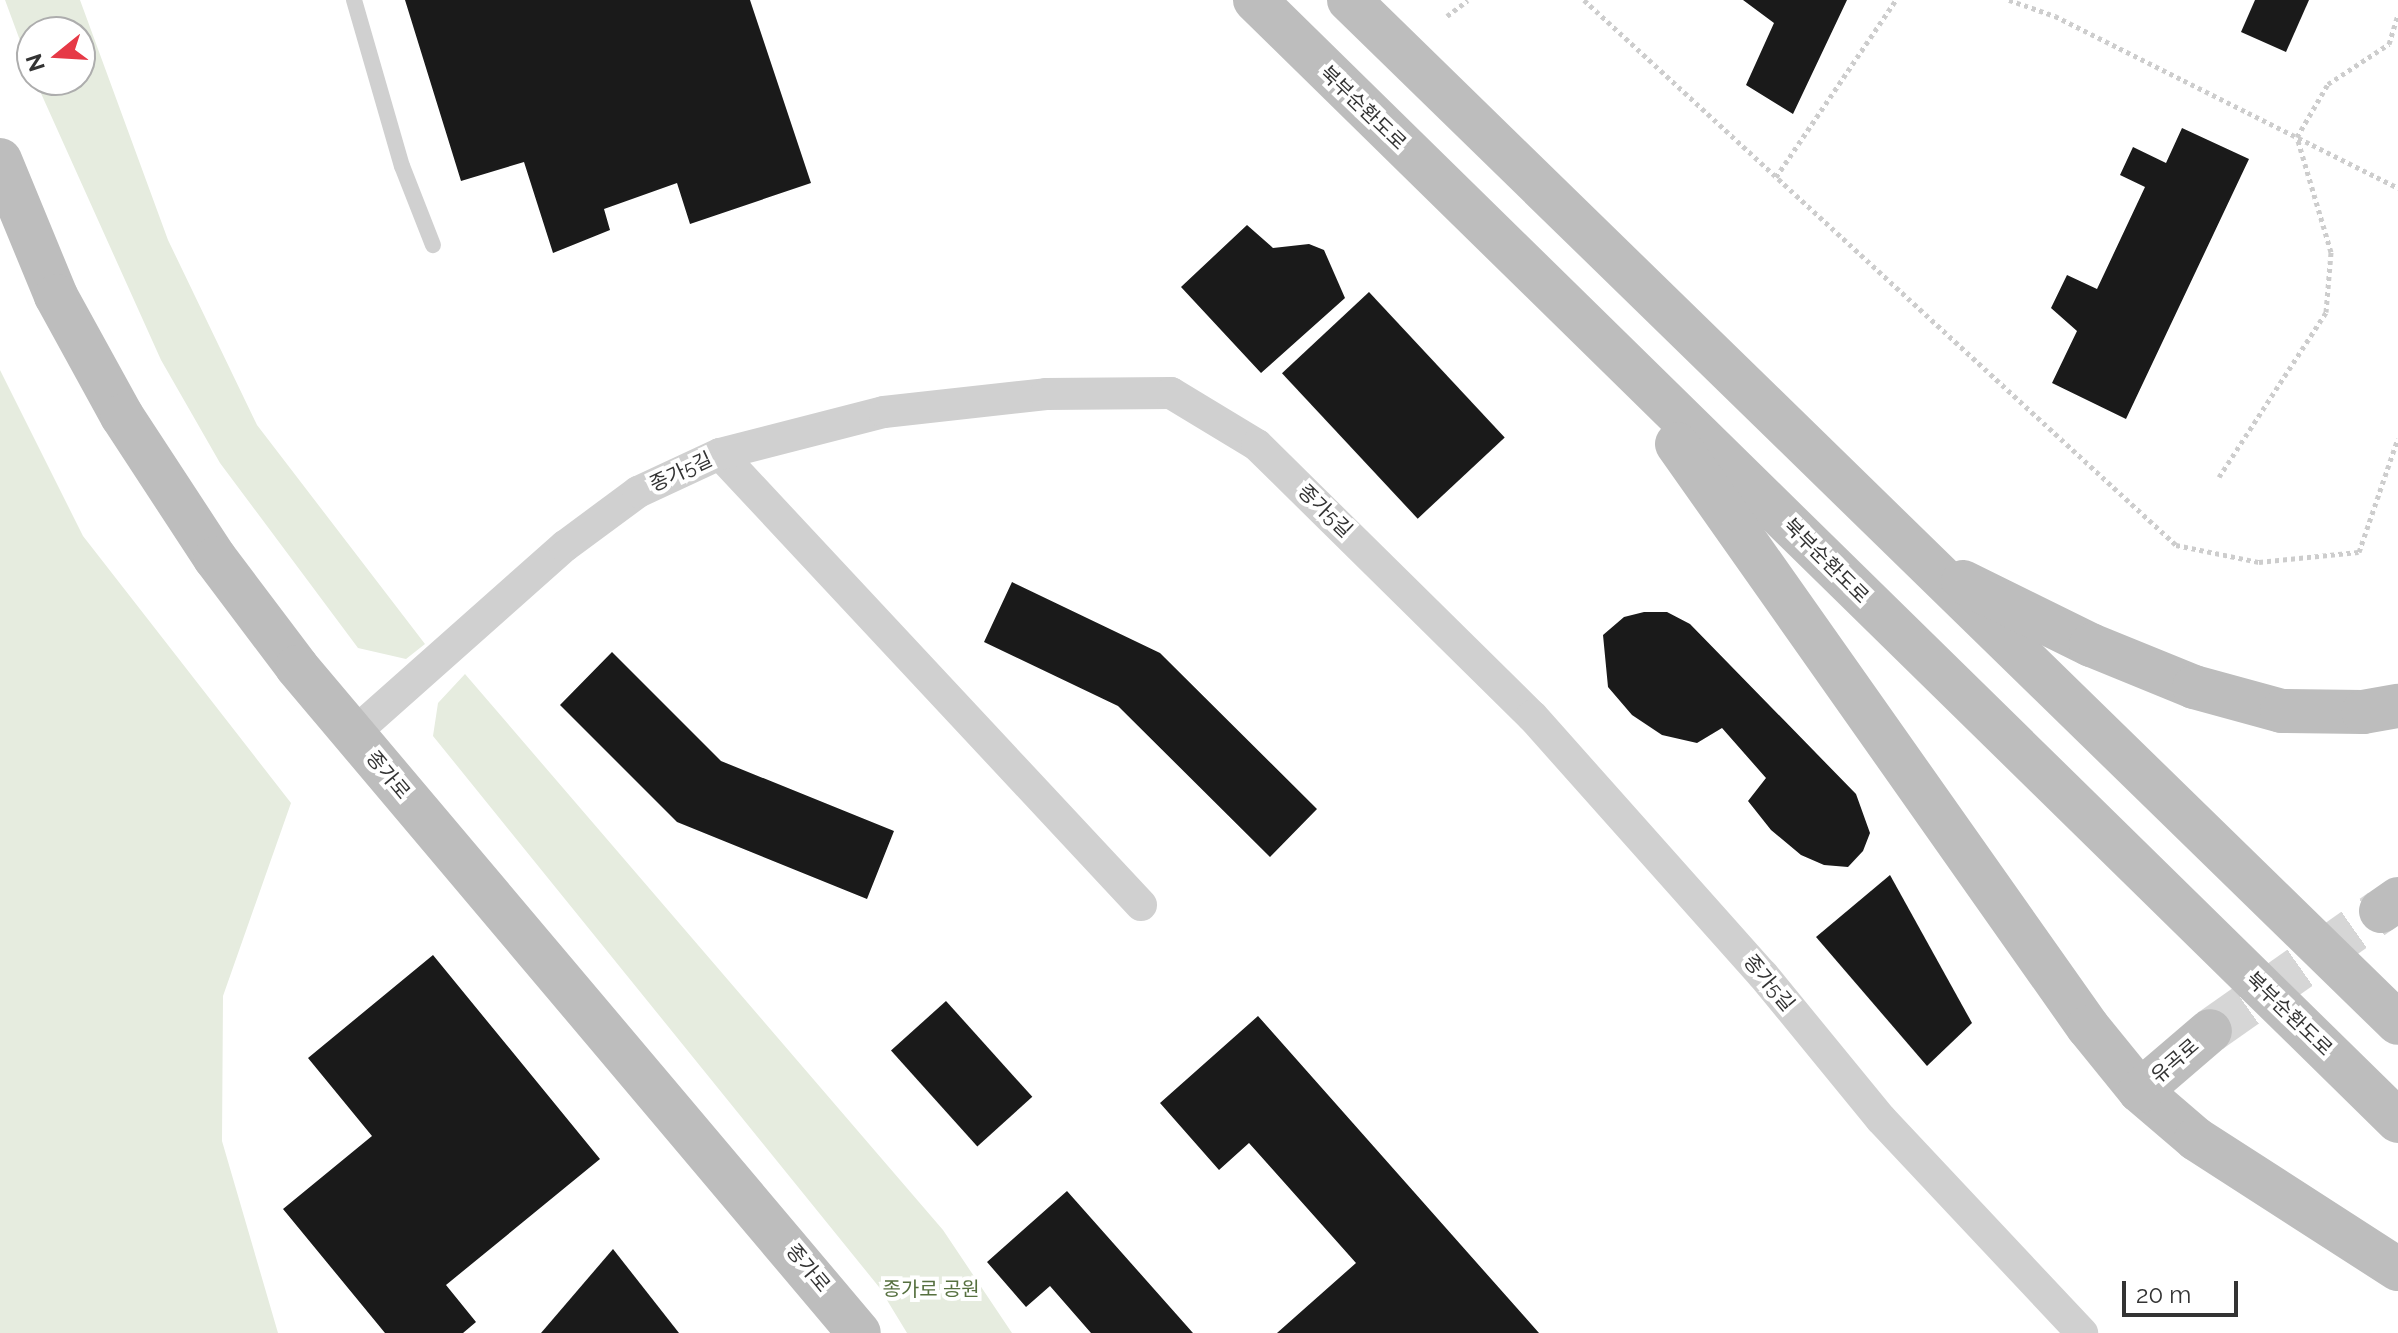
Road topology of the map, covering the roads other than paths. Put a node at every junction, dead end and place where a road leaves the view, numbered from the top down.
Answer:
1 (354, 0) edge
2 (1255, 0) edge
3 (1349, 0) edge
4 (0, 160) edge
5 (433, 245) dead end
6 (1598, 337) junction
7 (720, 454) junction
8 (1912, 553) junction
9 (2398, 706) edge
10 (353, 734) junction
11 (1141, 905) dead end
12 (2398, 1023) edge
13 (2210, 1031) tunnel mouth
14 (2140, 1091) junction
15 (2398, 1121) edge
16 (2398, 1269) edge
17 (859, 1333) edge
18 (2082, 1333) edge

1 - 5 lane
2 - 6 main road, 북부순환도로
3 - 8 main road
4 - 10 main road, 종가로
6 - 14 main road
6 - 15 main road, 북부순환도로
7 - 10 street, 종가5길
7 - 11 street
7 - 18 street, 종가5길
8 - 9 main road
8 - 12 main road
10 - 17 main road, 종가로
13 - 14 main road, 유곡로
14 - 16 main road

